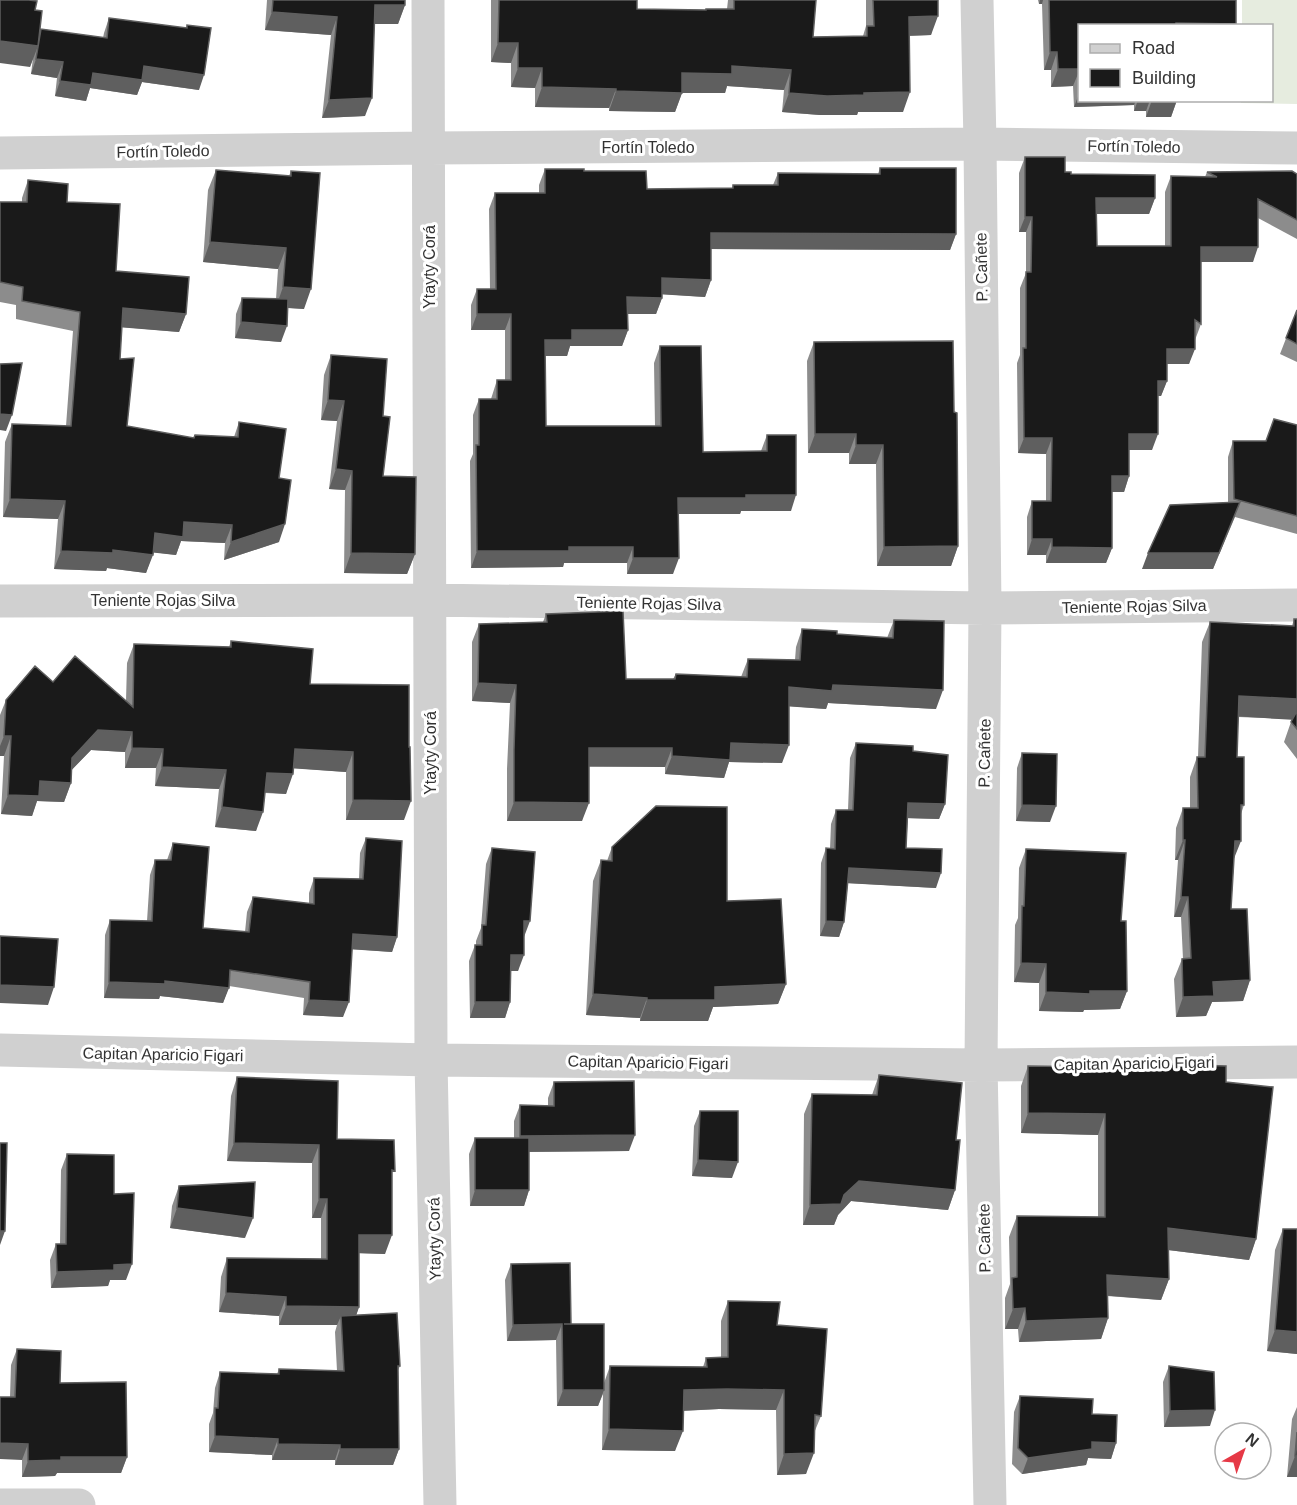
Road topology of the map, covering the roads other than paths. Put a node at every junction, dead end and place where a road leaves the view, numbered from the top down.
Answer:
1 (428, 0) edge
2 (976, 0) edge
3 (980, 144) junction
4 (428, 148) junction
5 (1297, 148) edge
6 (0, 153) edge
7 (430, 600) junction
8 (0, 601) edge
9 (1297, 605) edge
10 (985, 608) junction
11 (0, 1050) edge
12 (430, 1060) junction
13 (1297, 1062) edge
14 (981, 1065) junction
15 (0, 1504) edge
16 (79, 1505) edge
17 (440, 1505) edge
18 (990, 1505) edge

1 - 4 street, Ytayty Corá
2 - 3 street, P. Cañete
3 - 4 street, Fortín Toledo
3 - 5 street, Fortín Toledo
3 - 10 street, P. Cañete
4 - 6 street, Fortín Toledo
4 - 7 street, Ytayty Corá
7 - 8 street, Teniente Rojas Silva
7 - 10 street, Teniente Rojas Silva
7 - 12 street, Ytayty Corá
9 - 10 street, Teniente Rojas Silva
10 - 14 street, P. Cañete
11 - 12 street, Capitan Aparicio Figari
12 - 14 street, Capitan Aparicio Figari
12 - 17 street, Ytayty Corá
13 - 14 street, Capitan Aparicio Figari
14 - 18 street, P. Cañete
15 - 16 street

